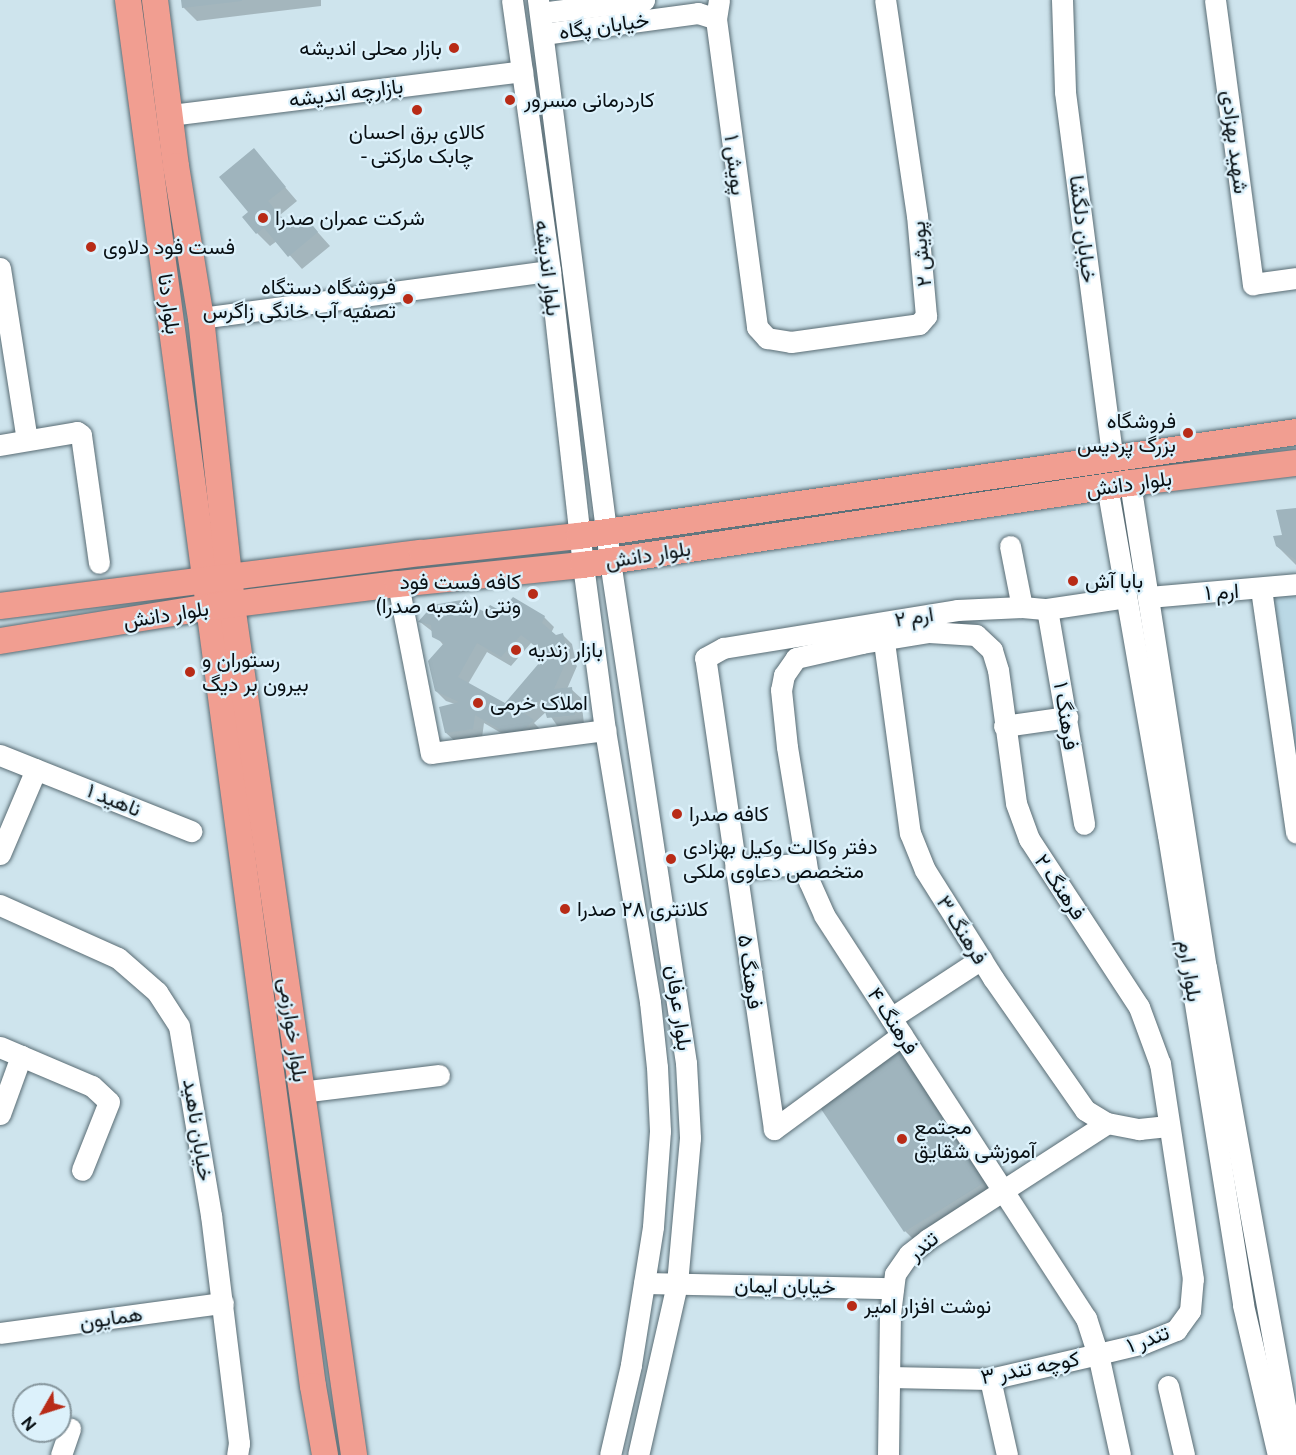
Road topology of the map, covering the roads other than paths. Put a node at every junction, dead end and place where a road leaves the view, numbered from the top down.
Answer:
1 (128, 0) edge
2 (154, 0) edge
3 (512, 0) edge
4 (644, 0) edge
5 (885, 0) edge
6 (1062, 0) edge
7 (1215, 0) edge
8 (539, 6) edge
9 (717, 9) edge
10 (543, 34) junction
11 (522, 71) junction
12 (170, 115) junction
13 (0, 268) edge
14 (550, 271) junction
15 (1296, 278) edge
16 (754, 312) joint
17 (201, 318) junction
18 (1296, 432) edge
19 (27, 440) junction
20 (0, 445) edge
21 (1112, 456) junction
22 (1296, 463) edge
23 (1119, 484) junction
24 (1114, 523) junction
25 (1137, 523) junction
26 (606, 531) junction
27 (579, 536) junction
28 (1010, 546) dead end
29 (610, 561) junction
30 (99, 563) dead end
31 (582, 565) junction
32 (217, 580) junction
33 (398, 584) junction
34 (1296, 584) edge
35 (1261, 589) junction
36 (1126, 597) junction
37 (1148, 597) junction
38 (0, 606) edge
39 (221, 606) junction
40 (1022, 607) junction
41 (1047, 609) junction
42 (883, 631) junction
43 (0, 641) edge
44 (705, 658) joint
45 (796, 658) joint
46 (1066, 717) junction
47 (1004, 726) junction
48 (605, 730) junction
49 (0, 755) edge
50 (36, 770) junction
51 (1084, 824) dead end
52 (191, 831) dead end
53 (1296, 833) edge
54 (0, 854) edge
55 (806, 863) junction
56 (735, 870) junction
57 (0, 905) edge
58 (981, 959) junction
59 (897, 1026) junction
60 (0, 1047) edge
61 (21, 1056) junction
62 (439, 1075) dead end
63 (301, 1092) junction
64 (1221, 1106) junction
65 (0, 1114) edge
66 (1107, 1123) junction
67 (1168, 1126) junction
68 (82, 1170) dead end
69 (1002, 1189) junction
70 (644, 1282) junction
71 (677, 1284) junction
72 (893, 1288) junction
73 (223, 1303) junction
74 (1190, 1311) joint
75 (0, 1333) edge
76 (1098, 1354) junction
77 (889, 1377) junction
78 (990, 1379) junction
79 (1168, 1386) dead end
80 (1296, 1448) edge
81 (237, 1455) edge
82 (325, 1455) edge
83 (354, 1455) edge
84 (610, 1455) edge
85 (638, 1455) edge
86 (888, 1455) edge
87 (1006, 1455) edge
88 (1119, 1455) edge
89 (1184, 1455) edge
90 (1278, 1455) edge

1 - 32 main road, بلوار دنا
2 - 12 main road, بلوار دنا
3 - 11 street, بلوار اندیشه
4 - 8 street, خیابان پگاه
5 - 16 street, پویش ۲
6 - 21 street, خیابان دلگشا
7 - 15 street, شهید بهزادی
8 - 10 street, بلوار اندیشه
9 - 10 street, خیابان پگاه
9 - 16 street, پویش ۱
10 - 26 street, بلوار اندیشه
11 - 12 street, بازارچه اندیشه
11 - 14 street, بلوار اندیشه
12 - 17 main road, بلوار دنا
13 - 19 street
14 - 17 street
14 - 27 street, بلوار اندیشه
17 - 32 main road, بلوار دنا
18 - 21 main road, بلوار دانش
19 - 20 street
19 - 30 street
21 - 26 main road, بلوار دانش
22 - 23 main road, بلوار دانش
23 - 24 street, بلوار ارم
23 - 25 street, بلوار ارم
23 - 29 main road, بلوار دانش
24 - 25 street
24 - 36 street, بلوار ارم
25 - 37 street, بلوار ارم
26 - 27 main road, بلوار دانش
26 - 29 street, بلوار اندیشه
27 - 31 street, بلوار اندیشه
27 - 32 main road, بلوار دانش
28 - 40 street
29 - 31 main road, بلوار دانش
29 - 71 street, بلوار عرفان
31 - 33 main road, بلوار دانش
31 - 48 street, بلوار عرفان
32 - 38 main road, بلوار دانش
32 - 39 main road, بلوار دنا
33 - 39 main road, بلوار دانش
33 - 48 street
34 - 35 street, ارم ۱
35 - 37 street, ارم ۱
35 - 53 street
36 - 41 street, ارم ۲
36 - 64 street, بلوار ارم
37 - 64 street, بلوار ارم
39 - 43 main road, بلوار دانش
39 - 63 main road, بلوار خوارزمی
39 - 82 main road, بلوار خوارزمی
40 - 41 street, ارم ۲
40 - 42 street, ارم ۲
41 - 46 street, فرهنگ ۱
42 - 44 street, ارم ۲
42 - 45 street, فرهنگ ۲
42 - 47 street, فرهنگ ۲
42 - 58 street, فرهنگ ۳
44 - 56 street, فرهنگ ۵
45 - 55 street, فرهنگ ۴
46 - 47 street
46 - 51 street, فرهنگ ۱
47 - 67 street, فرهنگ ۲
48 - 70 street, بلوار عرفان
49 - 50 street, ناهید ۱
50 - 52 street, ناهید ۱
50 - 54 street
55 - 56 street
55 - 59 street, فرهنگ ۴
56 - 59 street, فرهنگ ۵
57 - 73 street, خیابان ناهید
58 - 59 street
58 - 66 street, فرهنگ ۳
59 - 69 street, فرهنگ ۴
60 - 61 street
61 - 65 street
61 - 68 street
62 - 63 street
63 - 83 main road, بلوار خوارزمی
64 - 80 street, بلوار ارم
64 - 90 street, بلوار ارم
66 - 67 street, فرهنگ ۳
66 - 69 street, تندر
67 - 74 street, فرهنگ ۲
69 - 72 street, تندر
69 - 76 street, فرهنگ ۴
70 - 71 street, خیابان ایمان
70 - 84 street, بلوار عرفان
71 - 72 street, خیابان ایمان
71 - 85 street, بلوار عرفان
72 - 77 street, تندر
73 - 75 street, همایون
73 - 81 street, خیابان ناهید
74 - 76 street, تندر ۱
76 - 78 street, کوچه تندر ۳
76 - 88 street, فرهنگ ۴
77 - 78 street, کوچه تندر ۳
77 - 86 street, تندر
78 - 87 street
79 - 89 street

